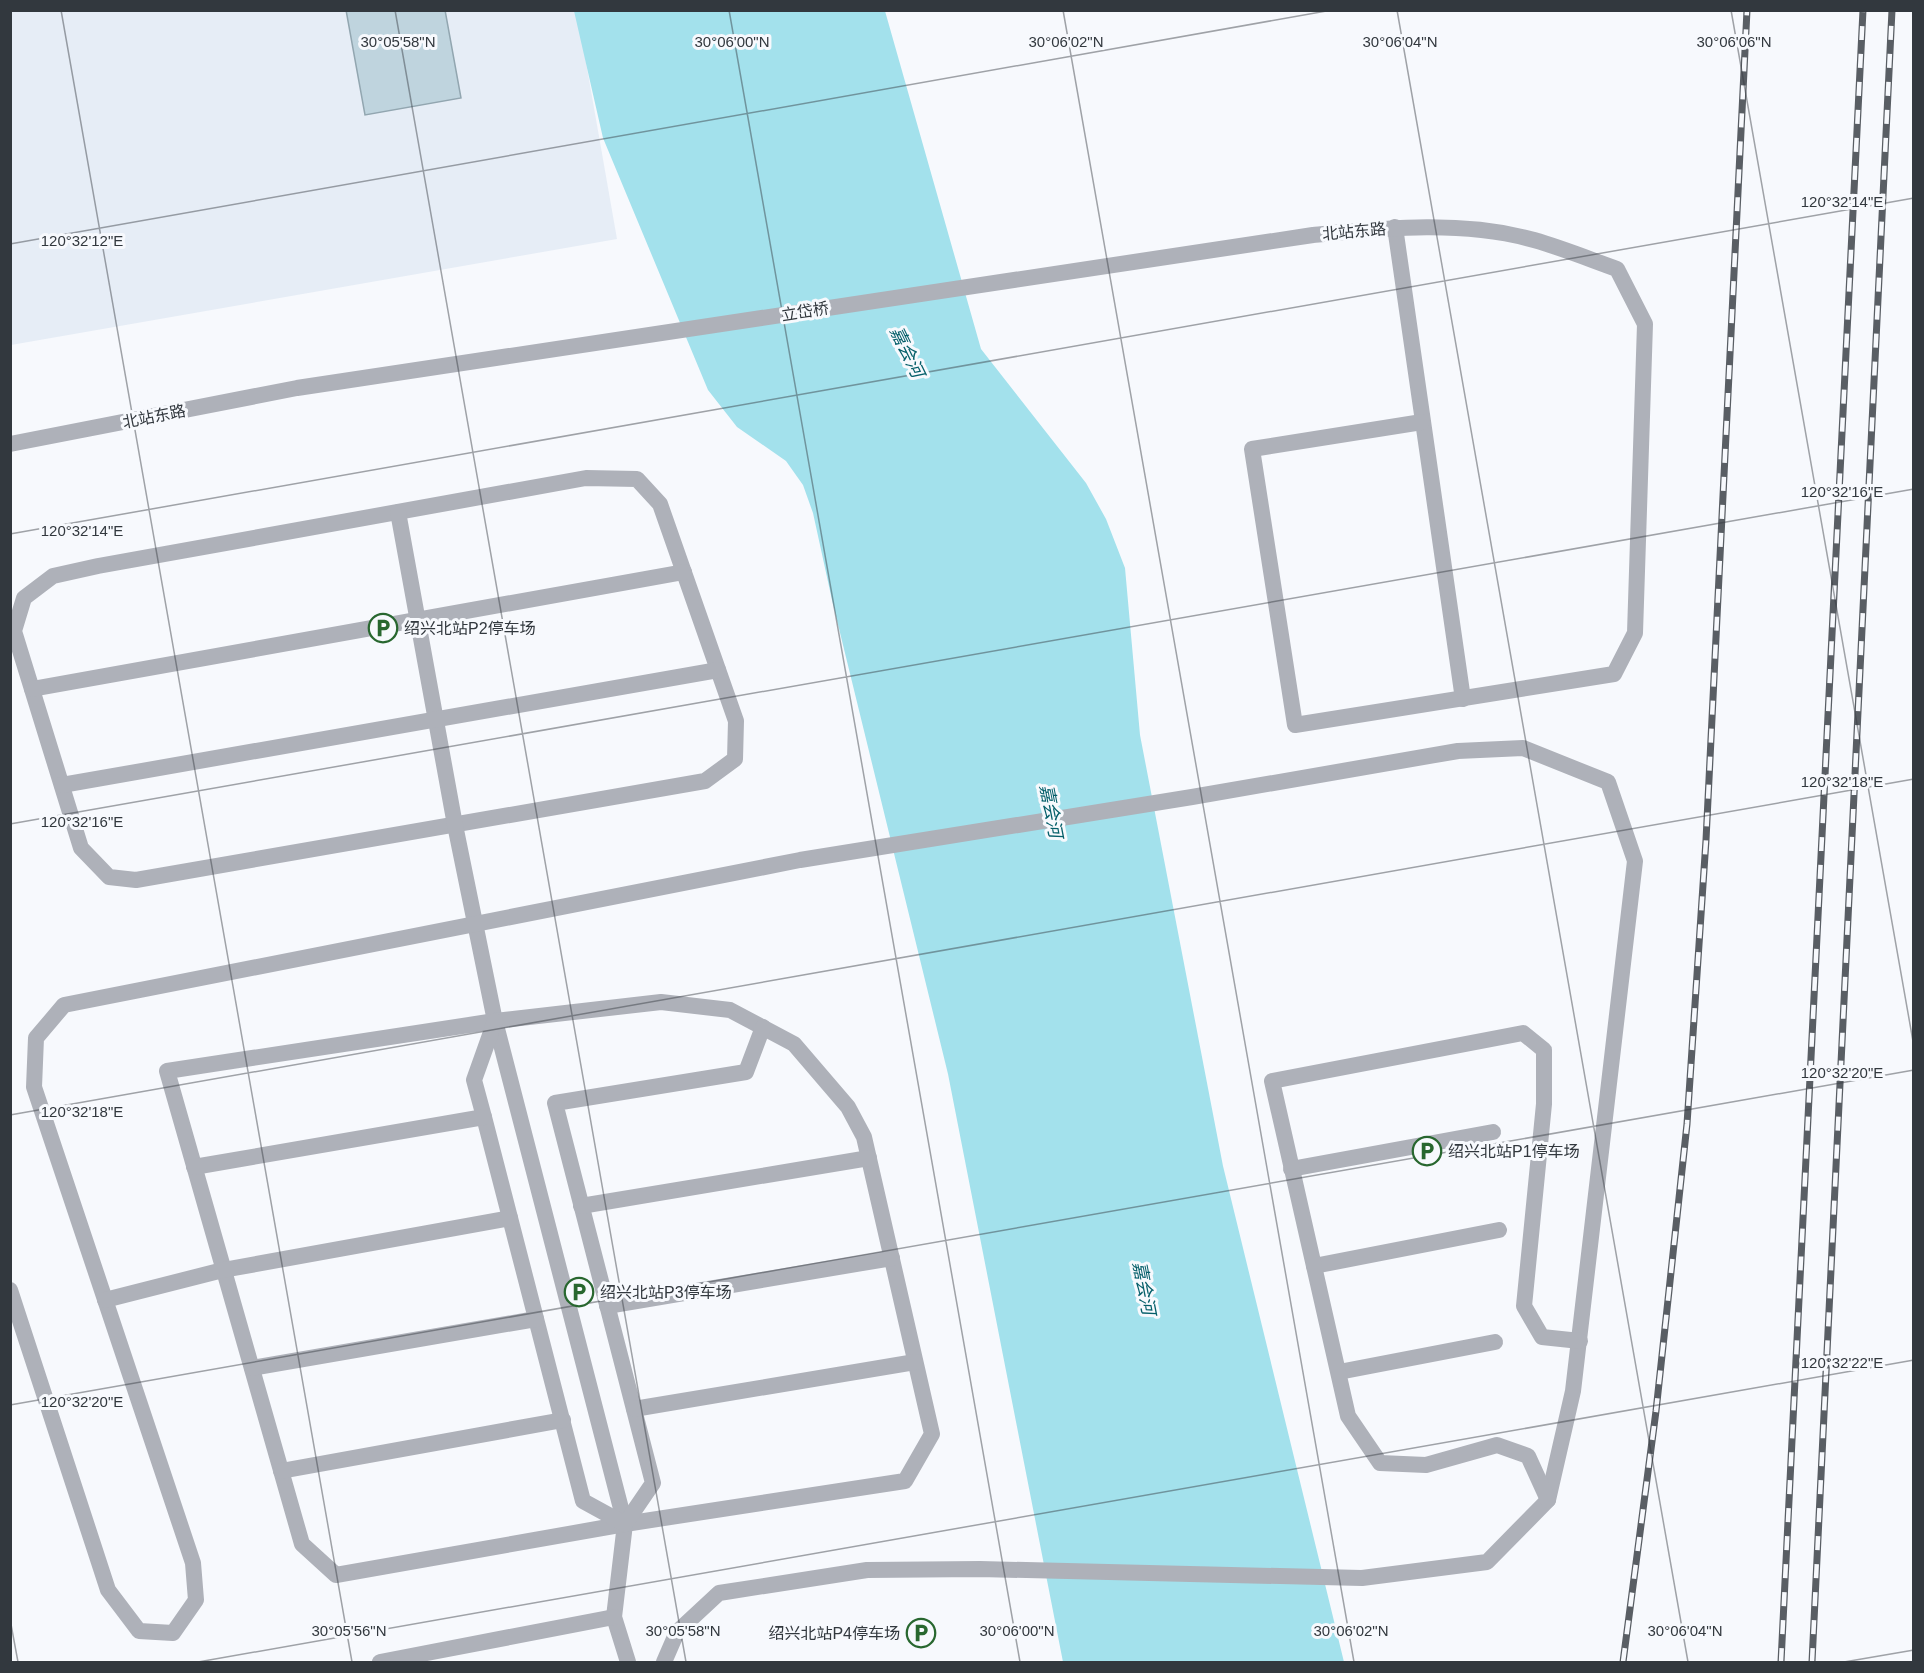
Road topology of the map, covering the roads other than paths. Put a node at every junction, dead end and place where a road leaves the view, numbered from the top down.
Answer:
1 (1395, 227) junction
2 (1314, 235) joint
3 (297, 388) joint
4 (1422, 422) junction
5 (10, 444) edge
6 (398, 512) junction
7 (684, 572) junction
8 (418, 622) junction
9 (718, 670) junction
10 (32, 689) junction
11 (1463, 699) junction
12 (435, 720) junction
13 (62, 785) junction
14 (454, 825) junction
15 (474, 924) junction
16 (495, 1021) junction
17 (762, 1027) junction
18 (484, 1117) junction
19 (1493, 1132) dead end
20 (869, 1158) junction
21 (194, 1167) junction
22 (1291, 1169) junction
23 (581, 1206) junction
24 (510, 1218) junction
25 (1499, 1230) dead end
26 (892, 1258) junction
27 (1314, 1266) junction
28 (224, 1270) junction
29 (10, 1290) edge
30 (105, 1300) junction
31 (607, 1306) junction
32 (536, 1319) junction
33 (1580, 1341) junction
34 (1495, 1342) dead end
35 (915, 1362) junction
36 (252, 1368) junction
37 (1339, 1372) junction
38 (634, 1409) junction
39 (562, 1420) junction
40 (281, 1472) junction
41 (1548, 1500) junction
42 (625, 1524) junction
43 (614, 1617) junction
44 (380, 1662) edge
45 (628, 1662) edge
46 (664, 1662) edge

1 - 2 lane, 北站东路
1 - 4 lane
1 - 11 lane, 北站东路
2 - 3 lane, 立岱桥
3 - 5 lane, 北站东路
4 - 11 lane
4 - 11 lane
6 - 7 lane
6 - 8 lane
6 - 10 lane
7 - 8 lane
7 - 9 lane
8 - 10 lane
8 - 12 lane
9 - 12 lane
9 - 14 lane
10 - 13 lane
12 - 13 lane
12 - 14 lane
13 - 14 lane
14 - 15 lane
15 - 16 lane
15 - 30 lane
15 - 33 lane
16 - 17 lane
16 - 18 lane
16 - 21 lane
16 - 42 lane
17 - 20 lane
17 - 23 lane
18 - 21 lane
18 - 24 lane
19 - 22 lane
20 - 23 lane
20 - 26 lane
21 - 28 lane
22 - 27 lane
22 - 33 lane
23 - 31 lane
24 - 28 lane
24 - 32 lane
25 - 27 lane
26 - 31 lane
26 - 35 lane
27 - 37 lane
28 - 30 lane
28 - 36 lane
29 - 30 lane
31 - 38 lane
32 - 36 lane
32 - 39 lane
33 - 41 lane
34 - 37 lane
35 - 38 lane
35 - 42 lane
36 - 40 lane
37 - 41 lane
38 - 42 lane
39 - 40 lane
39 - 42 lane
40 - 42 lane
41 - 46 lane
42 - 43 lane
43 - 44 lane
43 - 45 lane

